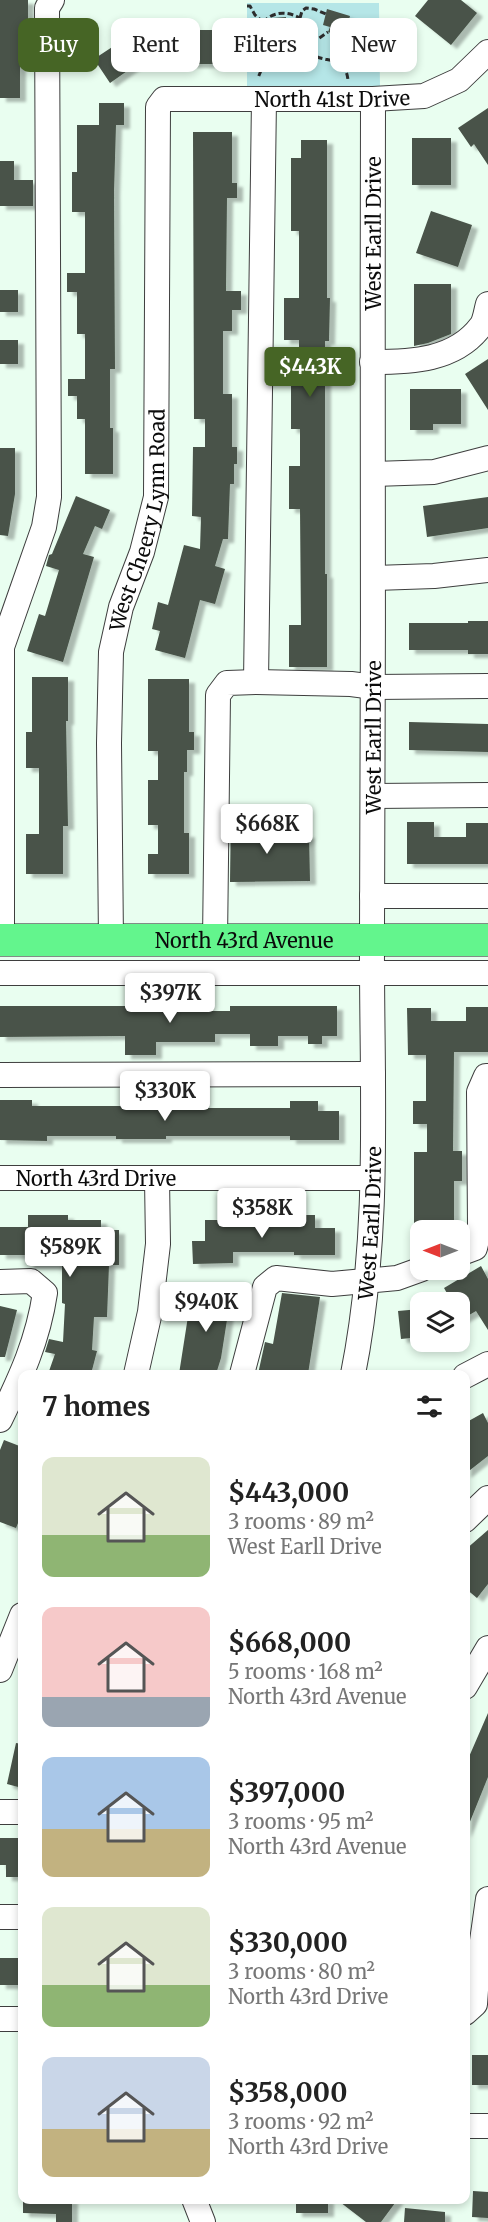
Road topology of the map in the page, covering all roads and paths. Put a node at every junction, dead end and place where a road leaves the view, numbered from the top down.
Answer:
1 (52, 0) edge
2 (247, 6) dead end
3 (326, 14) dead end
4 (258, 18) edge
5 (266, 18) edge
6 (300, 18) joint
7 (328, 32) dead end
8 (318, 39) edge
9 (488, 52) edge
10 (318, 58) edge
11 (262, 72) edge
12 (347, 87) dead end
13 (261, 90) junction
14 (164, 99) joint
15 (373, 99) junction
16 (488, 304) edge
17 (372, 362) junction
18 (488, 458) edge
19 (374, 474) junction
20 (488, 570) edge
21 (375, 578) junction
22 (256, 682) junction
23 (488, 686) edge
24 (374, 687) junction
25 (488, 795) edge
26 (373, 796) junction
27 (372, 896) junction
28 (488, 896) edge
29 (1, 940) edge
30 (111, 940) junction
31 (372, 940) junction
32 (488, 940) edge
33 (215, 941) junction
34 (0, 973) edge
35 (372, 973) junction
36 (488, 973) edge
37 (373, 1074) junction
38 (0, 1075) edge
39 (488, 1076) edge
40 (0, 1178) edge
41 (372, 1178) junction
42 (157, 1179) junction
43 (470, 1250) edge
44 (410, 1273) edge
45 (0, 1282) edge
46 (367, 1282) junction
47 (488, 1364) edge
48 (25, 1370) edge
49 (137, 1370) edge
50 (243, 1370) edge
51 (354, 1370) edge
52 (470, 1373) edge
53 (18, 1383) edge
54 (0, 1420) edge
55 (488, 1498) edge
56 (470, 1515) edge
57 (18, 1625) edge
58 (488, 1648) edge
59 (0, 1670) edge
60 (470, 1679) edge
61 (0, 1812) edge
62 (18, 1812) edge
63 (488, 1899) edge
64 (0, 1917) edge
65 (18, 1917) edge
66 (470, 2008) edge
67 (0, 2019) edge
68 (18, 2019) edge
69 (470, 2126) edge
70 (488, 2126) edge
71 (196, 2204) edge
72 (203, 2222) edge

1 - 29 street
2 - 4 path
3 - 6 path
5 - 6 path
7 - 8 path
9 - 15 street, North 41st Drive
10 - 12 path
11 - 13 path
13 - 14 street, North 41st Drive
13 - 15 street, North 41st Drive
13 - 22 street
14 - 30 street, West Cheery Lynn Road
15 - 17 street, West Earll Drive
16 - 17 street
17 - 19 street, West Earll Drive
18 - 19 street
19 - 21 street, West Earll Drive
20 - 21 street
21 - 24 street, West Earll Drive
22 - 24 street
22 - 33 street
23 - 24 street
24 - 26 street, West Earll Drive
25 - 26 street
26 - 27 street, West Earll Drive
27 - 28 street
27 - 31 street, West Earll Drive
29 - 30 main road, North 43rd Avenue
30 - 33 main road, North 43rd Avenue
31 - 32 main road, North 43rd Avenue
31 - 33 main road, North 43rd Avenue
31 - 35 street, West Earll Drive
34 - 35 street, North 43rd Avenue
35 - 36 street, North 43rd Avenue
35 - 37 street, West Earll Drive
37 - 38 street
37 - 41 street, West Earll Drive
39 - 43 street
40 - 42 street, North 43rd Drive
41 - 42 street, North 43rd Drive
41 - 46 street, West Earll Drive
42 - 49 street
44 - 46 street
45 - 48 street
46 - 50 street
46 - 51 street, West Earll Drive
47 - 52 street
53 - 54 street
55 - 56 street
57 - 59 street
58 - 60 street
61 - 62 street
63 - 66 street
64 - 65 street
67 - 68 street
69 - 70 street
71 - 72 street

